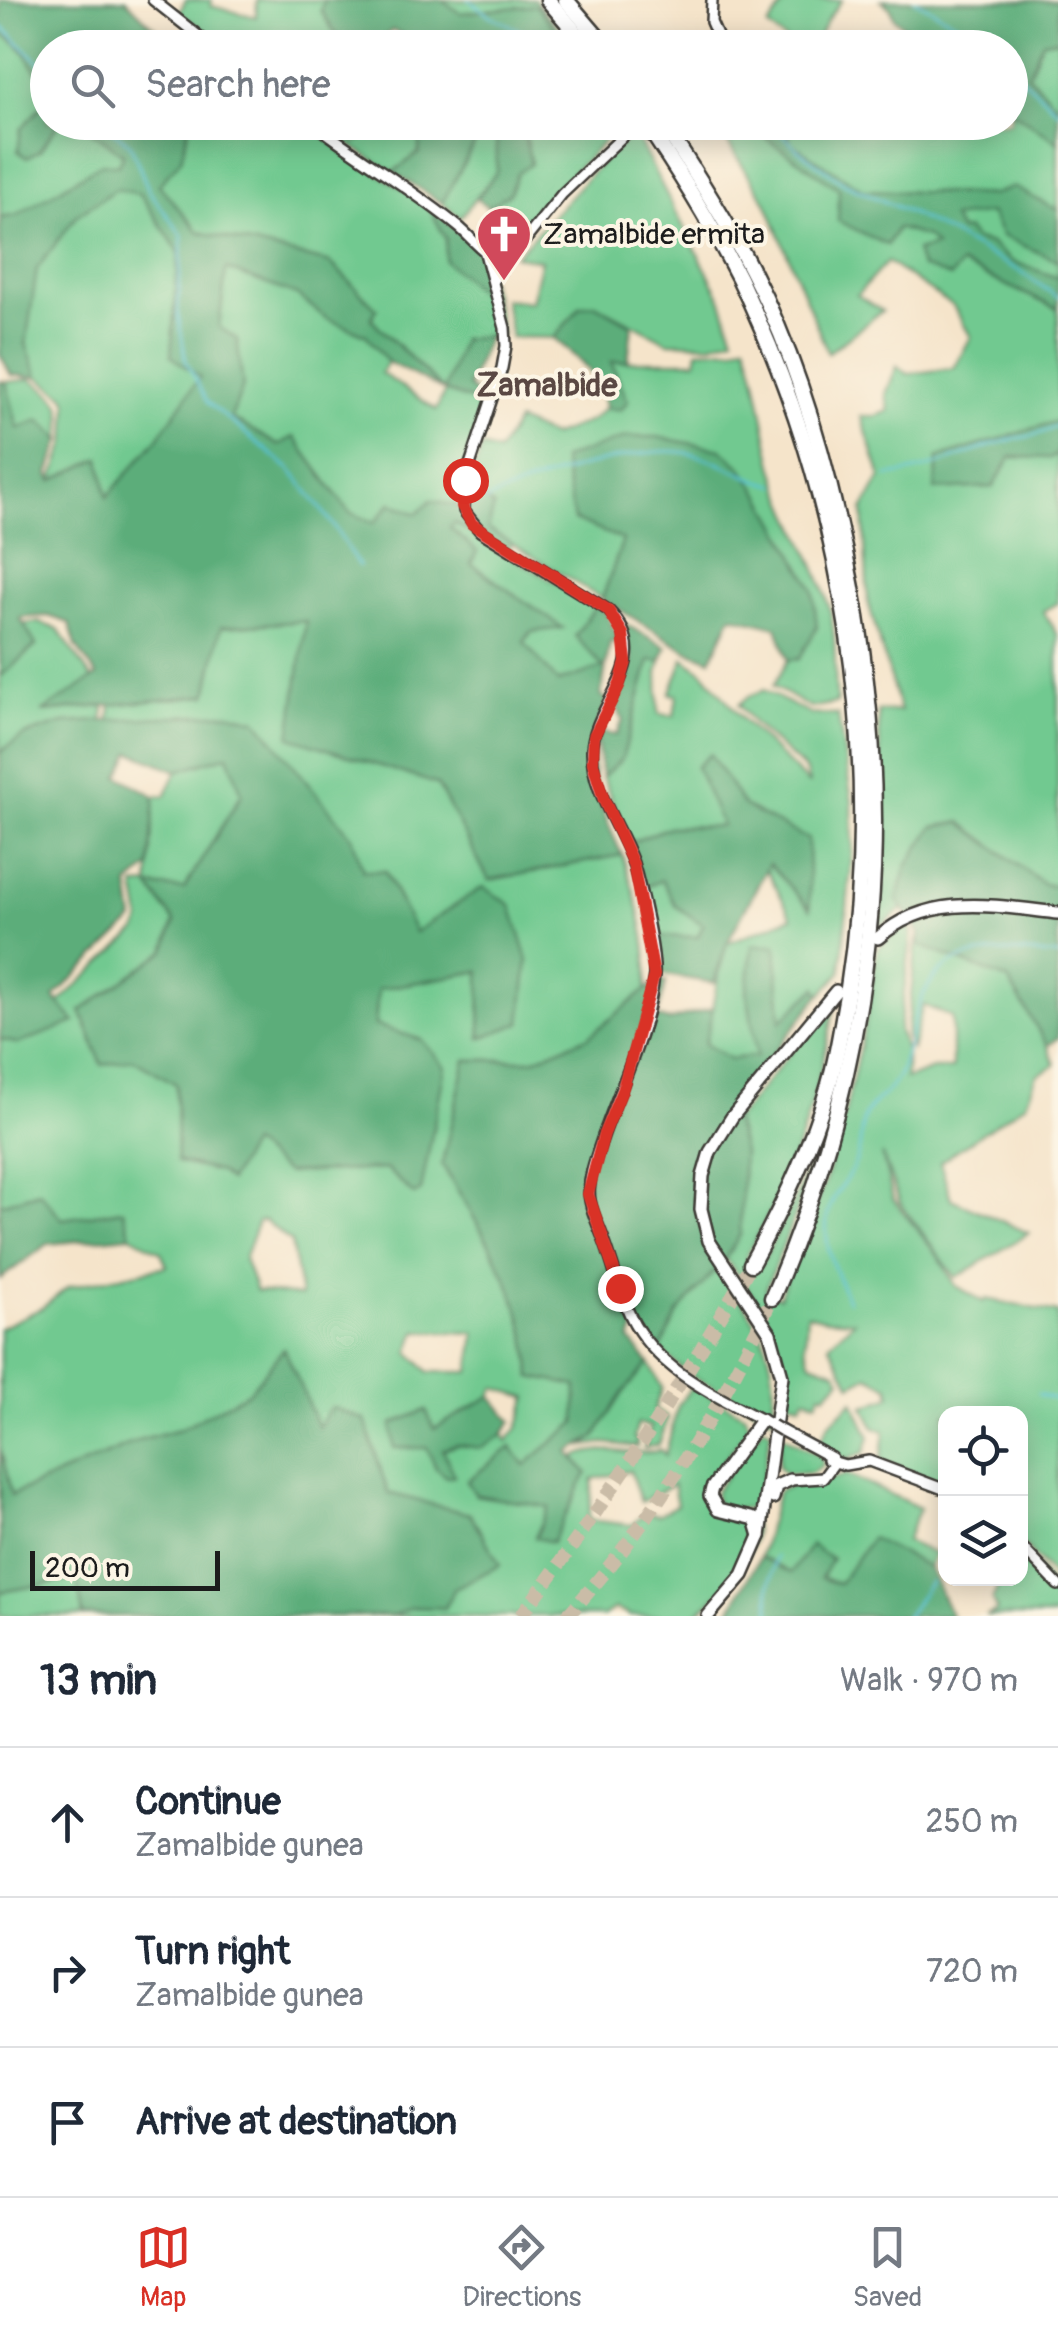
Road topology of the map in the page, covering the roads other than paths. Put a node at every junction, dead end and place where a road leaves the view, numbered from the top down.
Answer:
1 (153, 0) edge
2 (548, 0) edge
3 (566, 0) edge
4 (712, 0) edge
5 (711, 18) junction
6 (191, 30) edge
7 (574, 30) edge
8 (592, 30) edge
9 (705, 30) edge
10 (717, 30) edge
11 (338, 140) edge
12 (618, 140) edge
13 (658, 140) edge
14 (673, 140) edge
15 (485, 253) junction
16 (508, 256) junction
17 (493, 278) junction
18 (1058, 913) edge
19 (878, 938) dead end
20 (836, 991) dead end
21 (751, 1264) tunnel mouth
22 (772, 1298) tunnel mouth
23 (766, 1422) junction
24 (772, 1462) junction
25 (833, 1463) junction
26 (790, 1480) junction
27 (938, 1487) edge
28 (747, 1515) junction
29 (765, 1516) junction
30 (760, 1536) junction
31 (1028, 1553) edge
32 (1058, 1585) edge
33 (708, 1616) edge

1 - 6 street
2 - 7 highway
3 - 8 highway
4 - 5 street
5 - 9 street
5 - 10 street
11 - 15 street
12 - 16 street
13 - 21 highway
14 - 22 highway
15 - 16 street
15 - 17 street
16 - 17 street
17 - 23 street
18 - 19 main road
20 - 24 main road
23 - 25 street, bridge
23 - 28 main road
24 - 26 main road
24 - 28 main road
24 - 29 main road
25 - 26 street
25 - 27 street
26 - 29 main road
28 - 30 main road
29 - 30 main road
30 - 33 main road
31 - 32 street

